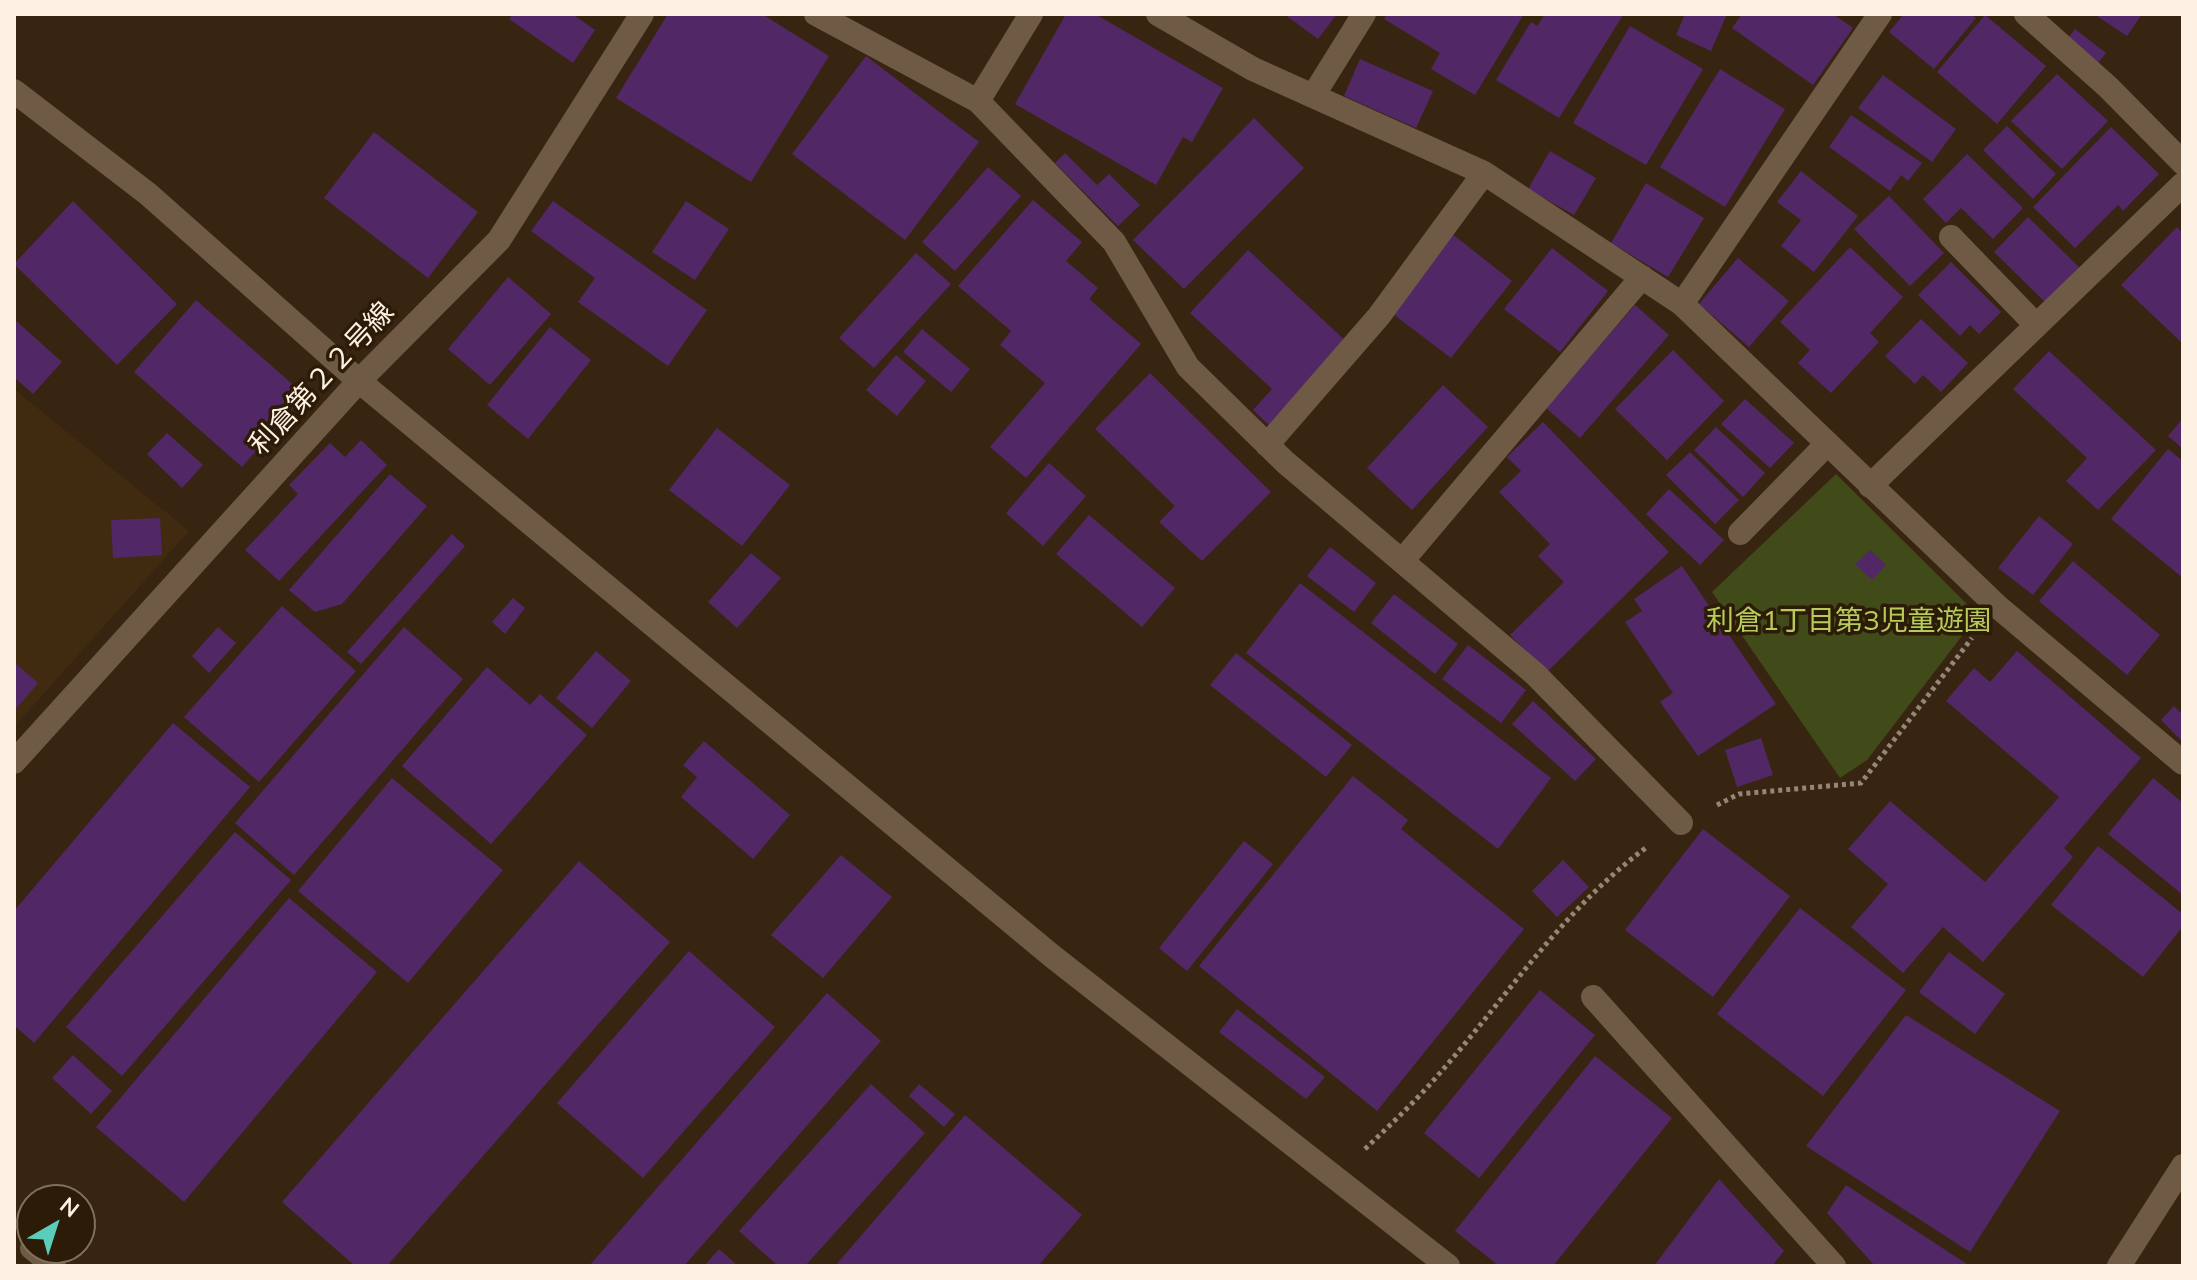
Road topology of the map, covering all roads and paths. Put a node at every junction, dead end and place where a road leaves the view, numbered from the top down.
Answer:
1 (642, 14) edge
2 (816, 14) edge
3 (1031, 14) edge
4 (1158, 14) edge
5 (1364, 14) edge
6 (1880, 14) edge
7 (2026, 14) edge
8 (14, 91) edge
9 (1313, 96) junction
10 (978, 101) junction
11 (2183, 163) edge
12 (1484, 173) junction
13 (2183, 184) edge
14 (1951, 237) dead end
15 (1642, 277) junction
16 (1682, 304) junction
17 (2036, 325) junction
18 (359, 381) junction
19 (1827, 444) junction
20 (1267, 445) junction
21 (1870, 486) junction
22 (1740, 533) dead end
23 (1402, 561) junction
24 (1997, 606) junction
25 (14, 762) edge
26 (2183, 763) edge
27 (1681, 823) junction
28 (1593, 997) dead end
29 (2183, 1166) edge
30 (1337, 1179) junction
31 (1448, 1266) edge
32 (1834, 1266) edge
33 (2119, 1266) edge

1 - 18 street, 利倉第２２号線
2 - 10 street
3 - 10 street
4 - 9 street
5 - 9 street
6 - 16 street
7 - 11 street
8 - 18 street
9 - 12 street
10 - 20 street
12 - 15 street
12 - 20 street
13 - 17 street
14 - 17 street
15 - 16 street
15 - 23 street
16 - 19 street
17 - 21 street
18 - 25 street, 利倉第２２号線
18 - 30 street
19 - 21 street
19 - 22 street
20 - 23 street
21 - 24 street
23 - 27 street
24 - 26 street
24 - 27 path
27 - 30 path
28 - 32 street
29 - 33 street
30 - 31 street

